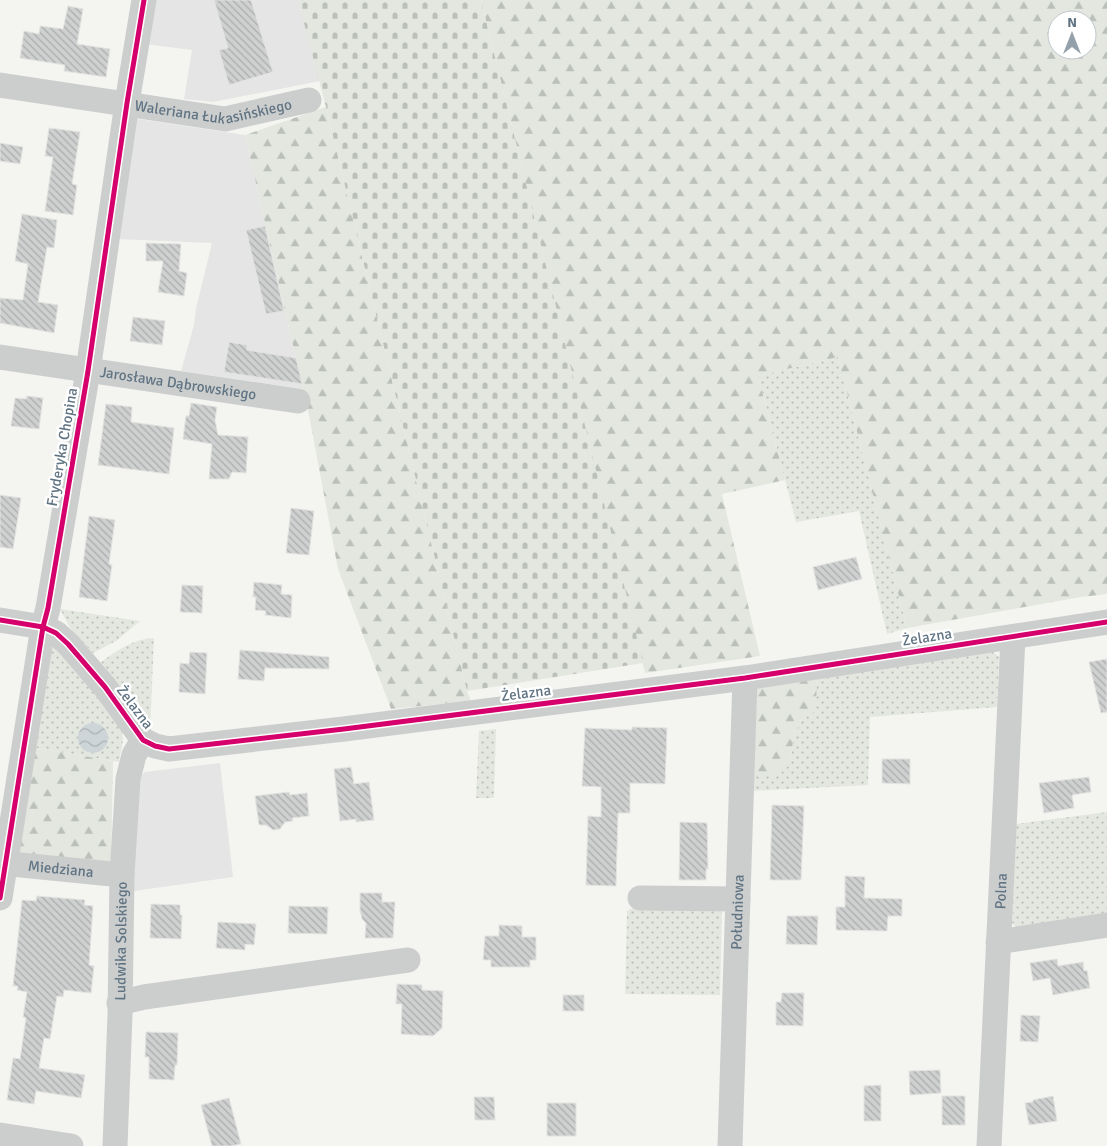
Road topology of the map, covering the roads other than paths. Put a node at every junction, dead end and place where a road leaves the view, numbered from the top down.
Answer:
1 (144, 0) edge
2 (0, 85) edge
3 (309, 100) dead end
4 (127, 104) junction
5 (0, 357) edge
6 (88, 371) junction
7 (298, 401) dead end
8 (0, 620) edge
9 (1107, 622) edge
10 (43, 627) junction
11 (1013, 637) junction
12 (745, 678) junction
13 (144, 740) junction
14 (3, 864) edge
15 (122, 875) junction
16 (0, 898) edge
17 (640, 898) dead end
18 (738, 899) junction
19 (1107, 925) edge
20 (998, 942) junction
21 (408, 960) dead end
22 (119, 1003) junction
23 (0, 1135) edge
24 (71, 1146) edge
25 (115, 1146) edge
26 (730, 1146) edge
27 (989, 1146) edge

1 - 4 street, Fryderyka Chopina
2 - 4 street, Waleriana Łukasińskiego
3 - 4 street, Waleriana Łukasińskiego
4 - 6 street, Fryderyka Chopina
5 - 6 street, Jarosława Dąbrowskiego
6 - 7 street, Jarosława Dąbrowskiego
6 - 10 street, Fryderyka Chopina
8 - 10 street, Żelazna
9 - 11 street, Żelazna
10 - 13 street, Żelazna
10 - 14 street, Fryderyka Chopina
11 - 12 street, Żelazna
11 - 20 street, Polna
12 - 13 street, Żelazna
12 - 18 street, Południowa
13 - 15 street, Ludwika Solskiego
14 - 15 street, Miedziana
14 - 16 street, Fryderyka Chopina
15 - 22 street, Ludwika Solskiego
17 - 18 street
18 - 26 street, Południowa
19 - 20 street
20 - 27 street, Polna
21 - 22 street
22 - 25 street, Ludwika Solskiego
23 - 24 street

